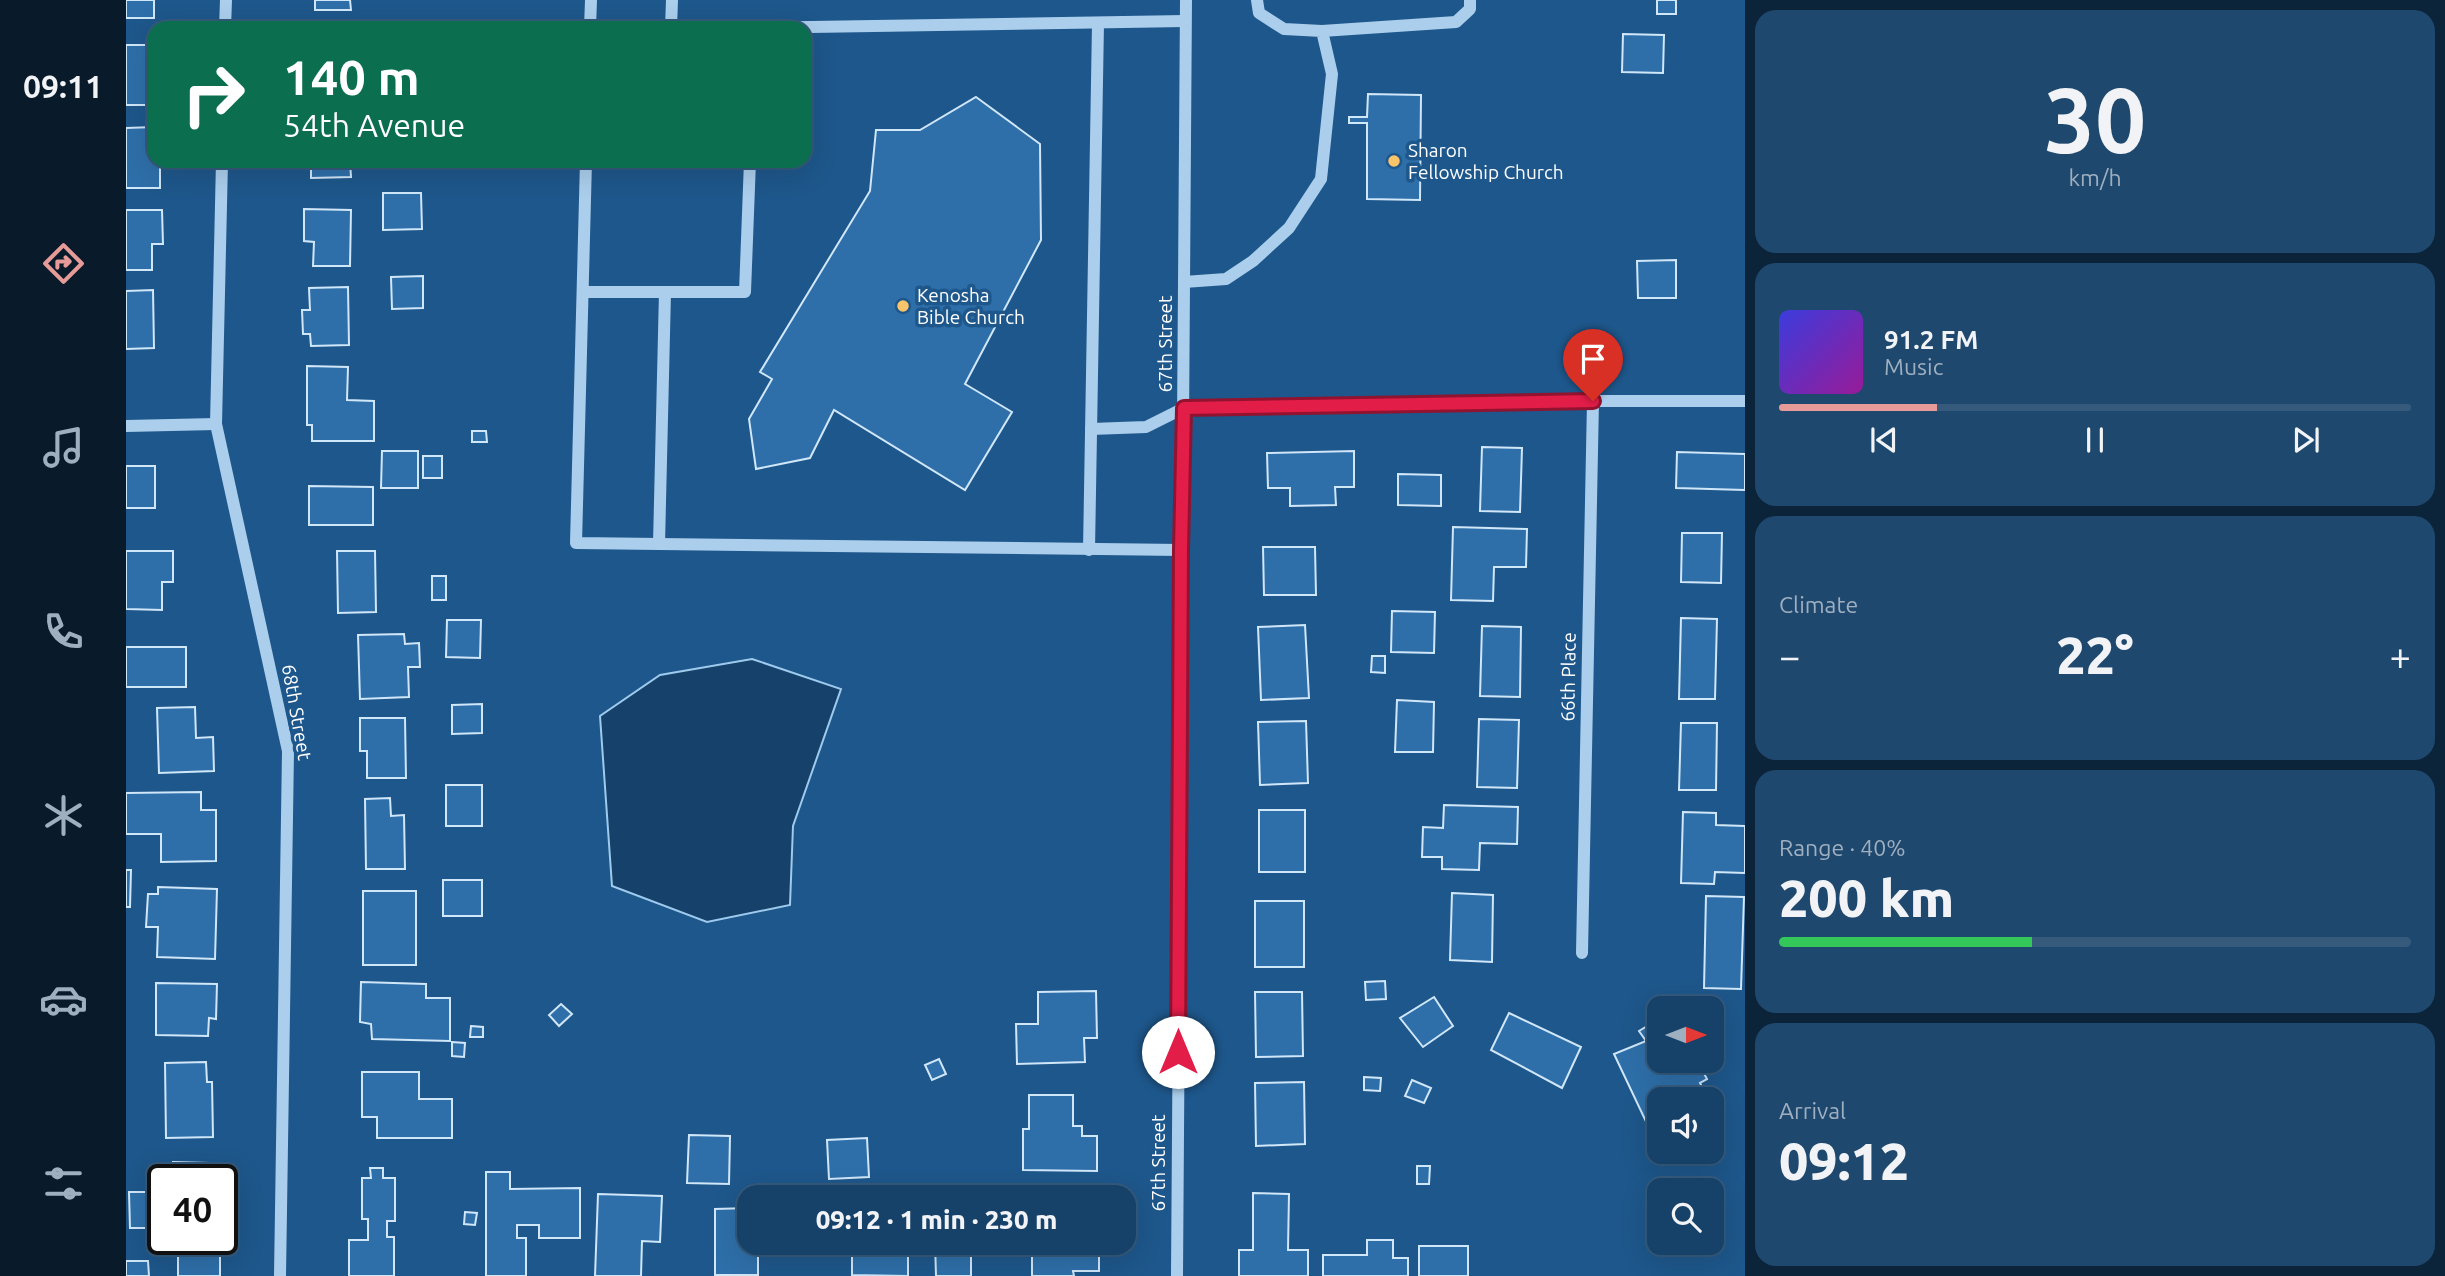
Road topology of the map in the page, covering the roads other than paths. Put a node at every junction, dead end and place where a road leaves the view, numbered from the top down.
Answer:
1 (226, 0) edge
2 (591, 0) edge
3 (672, 0) edge
4 (1186, 0) edge
5 (1257, 0) edge
6 (1470, 0) edge
7 (225, 21) edge
8 (590, 21) edge
9 (671, 21) edge
10 (1185, 21) junction
11 (1098, 23) junction
12 (812, 27) edge
13 (1322, 31) junction
14 (222, 168) edge
15 (586, 168) edge
16 (750, 168) edge
17 (1184, 282) junction
18 (583, 292) junction
19 (665, 292) junction
20 (1593, 401) junction
21 (1745, 401) edge
22 (1184, 408) junction
23 (216, 424) junction
24 (126, 426) edge
25 (1091, 429) junction
26 (659, 544) junction
27 (1089, 550) junction
28 (1181, 550) junction
29 (1582, 953) dead end
30 (280, 1276) edge
31 (1177, 1276) edge

1 - 7 street
2 - 8 street
3 - 9 street
4 - 10 street, 67th Street
5 - 13 street
6 - 13 street
10 - 11 street
10 - 17 street, 67th Street
11 - 12 street
11 - 25 street
13 - 17 street
14 - 23 street, 68th Street
15 - 18 street
16 - 19 street
17 - 22 street, 67th Street
18 - 19 street
18 - 26 street
19 - 26 street
20 - 21 street
20 - 22 street
20 - 29 street, 66th Place
22 - 25 street
22 - 28 street, 67th Street
23 - 24 street
23 - 30 street, 68th Street
25 - 27 street
26 - 27 street
27 - 28 street
28 - 31 street, 67th Street

